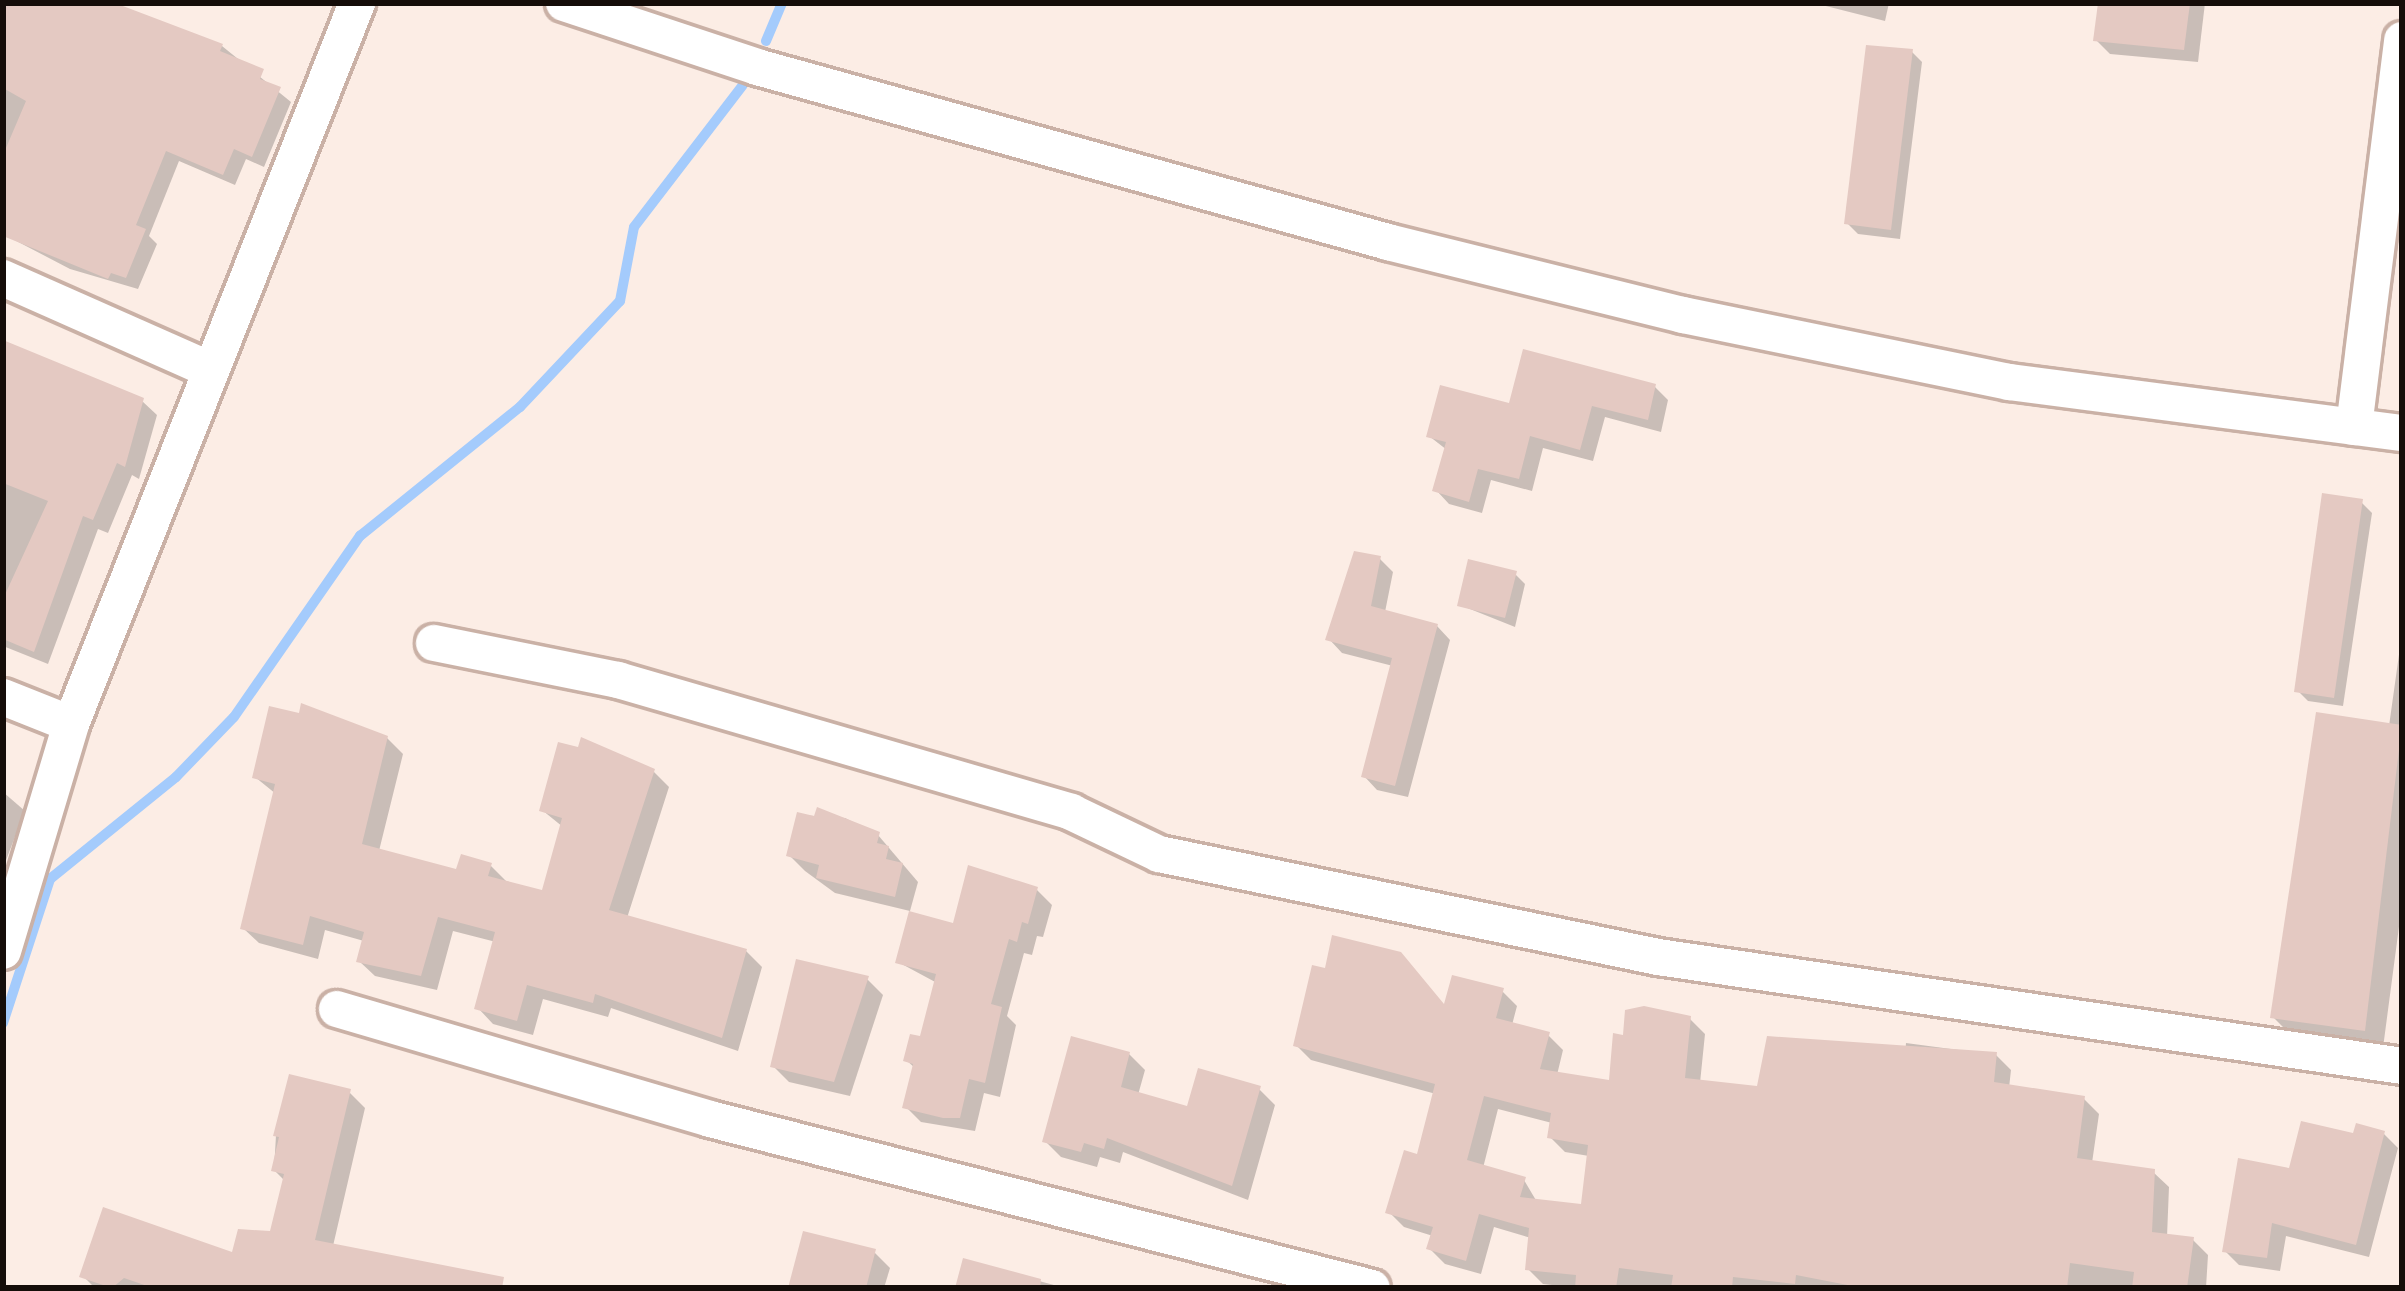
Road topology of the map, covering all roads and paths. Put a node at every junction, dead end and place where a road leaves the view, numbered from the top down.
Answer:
1 (357, 3) edge
2 (564, 3) edge
3 (2402, 40) edge
4 (3, 278) edge
5 (206, 368) junction
6 (2354, 427) junction
7 (2402, 433) edge
8 (434, 643) dead end
9 (3, 697) edge
10 (71, 724) junction
11 (3, 951) edge
12 (337, 1009) dead end
13 (2402, 1066) edge
14 (1372, 1288) edge

1 - 5 street
2 - 6 street
3 - 6 street
4 - 5 street
5 - 10 street
6 - 7 street
8 - 13 street
9 - 10 street
10 - 11 street
12 - 14 street

